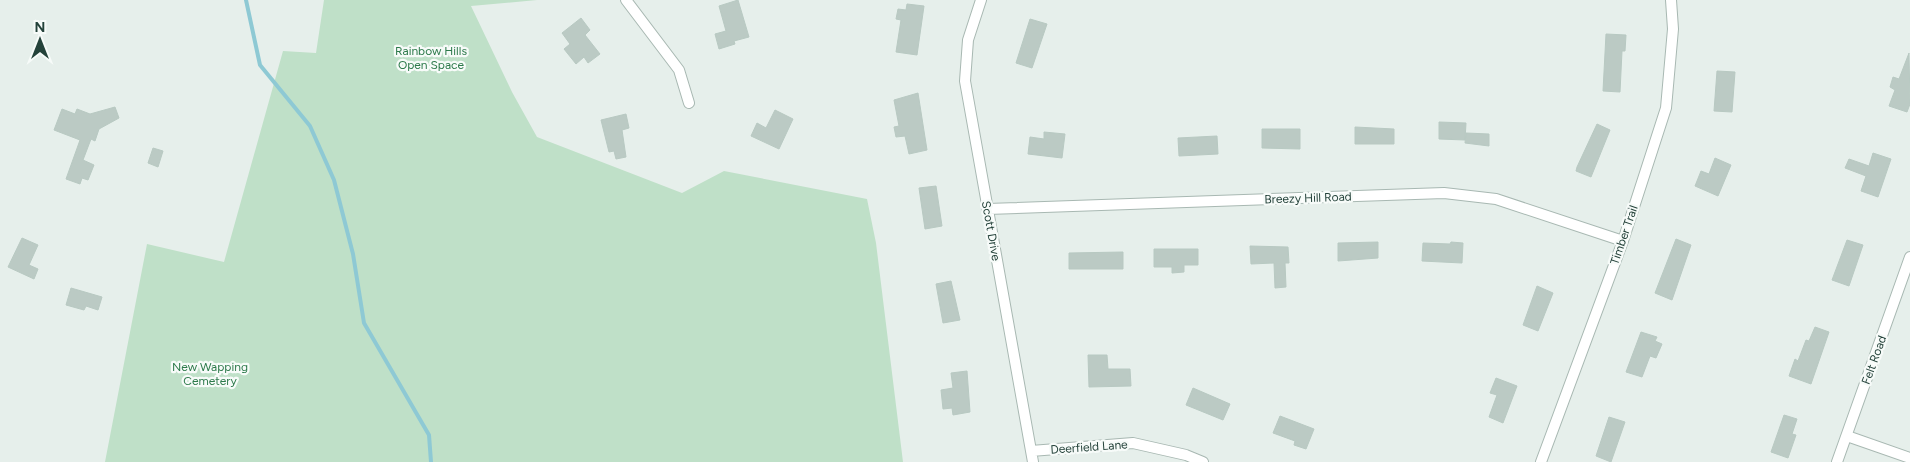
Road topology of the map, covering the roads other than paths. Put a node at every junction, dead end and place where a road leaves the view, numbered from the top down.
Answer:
1 (626, 0) edge
2 (981, 0) edge
3 (1671, 0) edge
4 (689, 103) dead end
5 (987, 209) junction
6 (1623, 241) junction
7 (1910, 257) edge
8 (1847, 436) junction
9 (1031, 451) junction
10 (1910, 458) edge
11 (1034, 462) edge
12 (1203, 462) edge
13 (1542, 462) edge
14 (1837, 462) edge

1 - 4 street
2 - 5 street, Scott Drive
3 - 6 street, Timber Trail
5 - 6 street, Breezy Hill Road
5 - 9 street, Scott Drive
6 - 13 street, Timber Trail
7 - 8 street, Felt Road
8 - 10 street
8 - 14 street, Felt Road
9 - 11 street, Scott Drive
9 - 12 street, Deerfield Lane

